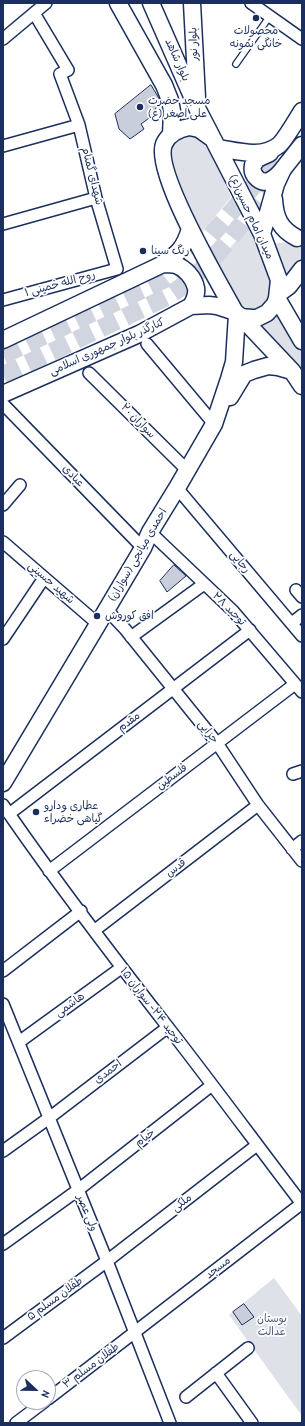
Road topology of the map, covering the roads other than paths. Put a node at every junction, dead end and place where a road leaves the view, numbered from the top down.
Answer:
1 (46, 3) edge
2 (118, 3) edge
3 (151, 3) edge
4 (192, 3) edge
5 (251, 3) edge
6 (34, 13) junction
7 (270, 16) junction
8 (3, 39) edge
9 (302, 39) edge
10 (236, 64) dead end
11 (198, 110) junction
12 (302, 111) edge
13 (79, 126) junction
14 (171, 135) junction
15 (215, 143) junction
16 (279, 145) junction
17 (302, 145) edge
18 (3, 146) edge
19 (283, 169) junction
20 (274, 195) junction
21 (96, 198) junction
22 (3, 224) edge
23 (190, 229) junction
24 (262, 236) junction
25 (300, 238) edge
26 (163, 264) junction
27 (117, 269) joint
28 (302, 269) edge
29 (278, 296) junction
30 (3, 300) edge
31 (191, 306) junction
32 (238, 314) junction
33 (3, 340) edge
34 (302, 341) edge
35 (147, 344) dead end
36 (292, 371) junction
37 (89, 373) dead end
38 (302, 386) edge
39 (3, 394) edge
40 (3, 404) edge
41 (214, 424) junction
42 (187, 470) junction
43 (20, 485) dead end
44 (177, 488) junction
45 (3, 505) edge
46 (150, 532) junction
47 (3, 542) edge
48 (143, 548) junction
49 (44, 578) junction
50 (204, 584) junction
51 (106, 609) junction
52 (302, 615) edge
53 (292, 623) junction
54 (98, 624) junction
55 (250, 630) junction
56 (302, 636) edge
57 (131, 637) junction
58 (3, 639) edge
59 (174, 688) junction
60 (299, 688) edge
61 (217, 743) junction
62 (3, 783) edge
63 (258, 805) junction
64 (6, 810) edge
65 (302, 841) edge
66 (292, 849) junction
67 (302, 861) edge
68 (49, 871) junction
69 (81, 911) junction
70 (95, 930) junction
71 (121, 968) junction
72 (3, 971) edge
73 (3, 1004) edge
74 (168, 1027) junction
75 (19, 1042) junction
76 (212, 1085) junction
77 (49, 1118) junction
78 (257, 1145) junction
79 (3, 1151) edge
80 (78, 1190) junction
81 (302, 1204) edge
82 (3, 1244) edge
83 (107, 1261) junction
84 (135, 1333) junction
85 (3, 1338) edge
86 (248, 1348) dead end
87 (216, 1373) junction
88 (56, 1393) edge
89 (186, 1397) dead end
90 (33, 1410) edge
91 (167, 1421) edge
92 (16, 1423) edge
93 (252, 1423) edge

1 - 6 street
2 - 14 main road
3 - 11 main road, بلوار شاهد
4 - 11 main road, بلوار نور
5 - 7 street
6 - 8 street
6 - 13 street, شهدای گمنام
7 - 9 street
7 - 10 lane
11 - 15 main road, بلوار شاهد
12 - 16 main road
13 - 18 street
13 - 21 street, شهدای گمنام
14 - 15 main road
14 - 23 main road
15 - 16 main road
15 - 24 main road, میدان امام حسین(ع)
16 - 19 main road
17 - 19 main road
19 - 20 main road
20 - 24 main road
20 - 25 main road
21 - 22 street
21 - 27 street, شهدای گمنام
23 - 26 main road
23 - 32 main road
24 - 25 main road
24 - 29 main road, میدان امام حسین(ع)
26 - 31 main road
26 - 33 main road
27 - 30 street, روح الله خمینی ۱
28 - 29 main road
29 - 32 main road
29 - 34 main road
31 - 32 main road, کنارگذر بلوار جمهوری اسلامی
31 - 39 main road, کنارگذر بلوار جمهوری اسلامی
32 - 36 main road
32 - 41 main road, احمدی میانجی (سواران)
35 - 41 street
36 - 38 main road
36 - 41 main road
37 - 42 street, سواران ۲۰
40 - 48 street, عبادی
41 - 42 main road, احمدی میانجی (سواران)
42 - 44 main road, احمدی میانجی (سواران)
43 - 45 street
44 - 46 main road, احمدی میانجی (سواران)
44 - 53 street, رجایی
46 - 48 main road, احمدی میانجی (سواران)
46 - 50 street, توحید ۲۸
47 - 49 street, شهید حسینی
48 - 51 main road, احمدی میانجی (سواران)
49 - 54 street, شهید حسینی
49 - 58 street
50 - 55 street, توحید ۲۸
50 - 57 street
51 - 54 main road, احمدی میانجی (سواران)
51 - 57 street, جزایی
52 - 53 street
53 - 56 street, رجایی
54 - 62 main road, احمدی میانجی (سواران)
55 - 59 street, مقدم
55 - 60 street, توحید ۲۸
57 - 59 street, جزایی
59 - 61 street, جزایی
59 - 64 street, مقدم
60 - 61 street, فلسطین
61 - 63 street, جزایی
61 - 68 street, فلسطین
63 - 66 street, جزایی
63 - 70 street, قدس
64 - 68 street, توحید ۲۴- سواران ۱۵
65 - 66 street
66 - 67 street, جزایی
68 - 69 street, توحید ۲۴- سواران ۱۵
69 - 70 street, توحید ۲۴- سواران ۱۵
69 - 72 street
70 - 71 street, توحید ۲۴- سواران ۱۵
71 - 74 street, توحید ۲۴- سواران ۱۵
71 - 75 street, هاشمی
73 - 75 street, ولی عصر
74 - 76 street, توحید ۲۴- سواران ۱۵
74 - 77 street, احمدی
75 - 77 street, ولی عصر
76 - 78 street, توحید ۲۴- سواران ۱۵
76 - 80 street, خیام
77 - 79 street, احمدی
77 - 80 street, ولی عصر
78 - 81 street, توحید ۲۴- سواران ۱۵
78 - 83 street, ملکی
80 - 82 street, خیام
80 - 83 street, ولی عصر
81 - 84 street, مسجد
83 - 84 street, ولی عصر
83 - 85 street, طفلان مسلم ۵
84 - 88 street, طفلان مسلم ۳
84 - 91 street, ولی عصر
86 - 87 street
87 - 89 street
87 - 93 street
90 - 92 street

